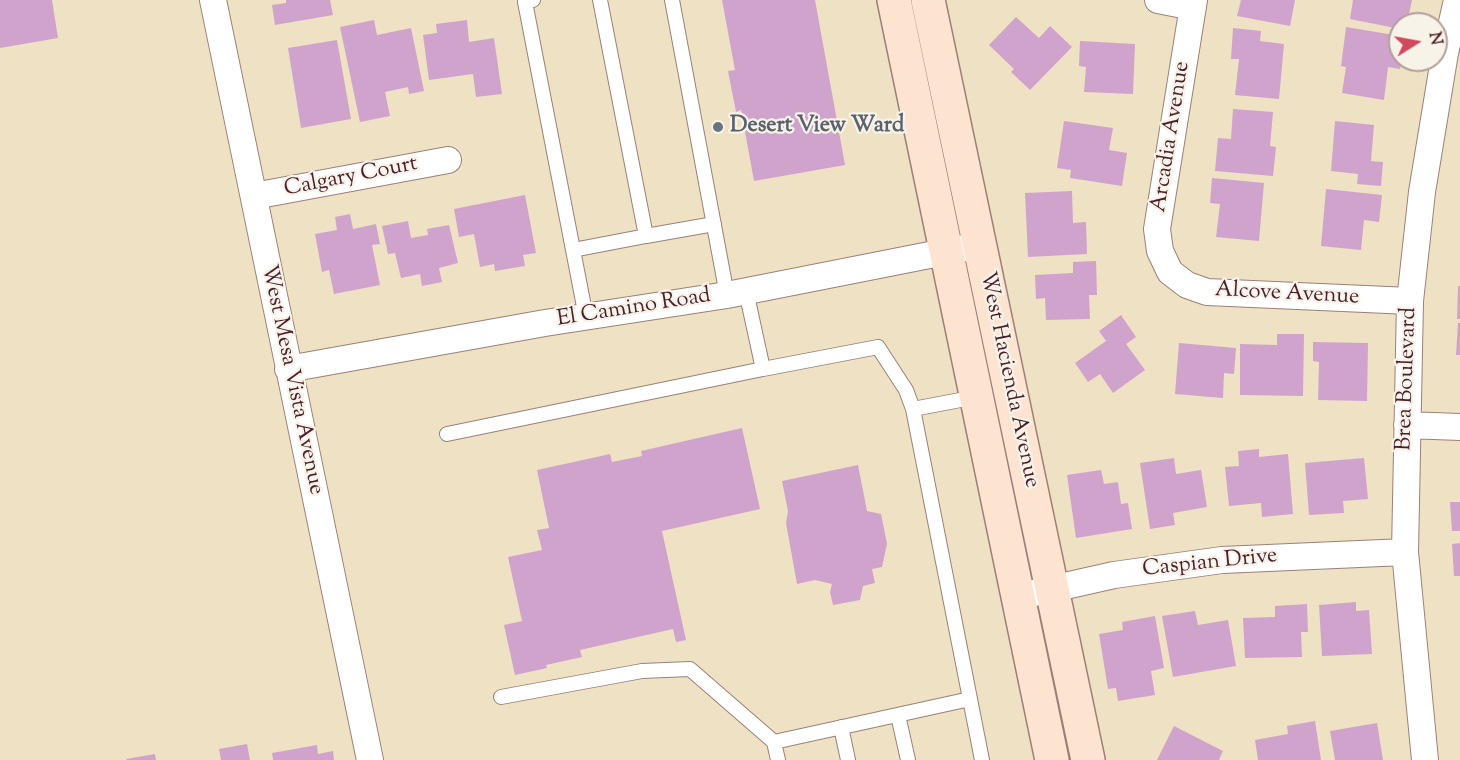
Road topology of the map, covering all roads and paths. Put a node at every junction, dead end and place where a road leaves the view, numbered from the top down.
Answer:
1 (213, 0) edge
2 (533, 0) edge
3 (600, 0) edge
4 (672, 0) edge
5 (894, 0) edge
6 (928, 0) edge
7 (1158, 0) edge
8 (1457, 0) edge
9 (1194, 3) edge
10 (448, 160) dead end
11 (254, 196) junction
12 (714, 224) junction
13 (646, 236) junction
14 (980, 245) junction
15 (573, 250) junction
16 (946, 252) junction
17 (1170, 272) joint
18 (737, 293) junction
19 (1410, 301) junction
20 (586, 317) junction
21 (288, 369) junction
22 (763, 369) junction
23 (976, 397) junction
24 (913, 409) junction
25 (1407, 425) junction
26 (1460, 427) edge
27 (447, 434) dead end
28 (1405, 552) junction
29 (1052, 589) junction
30 (1018, 596) junction
31 (501, 697) dead end
32 (970, 699) junction
33 (898, 714) junction
34 (841, 727) junction
35 (774, 742) junction
36 (370, 760) edge
37 (778, 760) edge
38 (848, 760) edge
39 (908, 760) edge
40 (982, 760) edge
41 (1052, 760) edge
42 (1088, 760) edge
43 (1425, 760) edge

1 - 11 street, West Mesa Vista Avenue
2 - 15 lane
3 - 13 lane
4 - 12 lane
5 - 16 main road, West Hacienda Avenue
6 - 14 main road, West Hacienda Avenue
7 - 9 street
8 - 19 street, Brea Boulevard
9 - 17 street, Arcadia Avenue
10 - 11 street, Calgary Court
11 - 21 street, West Mesa Vista Avenue
12 - 13 lane
12 - 18 lane
13 - 15 lane
14 - 16 street, El Camino Road
14 - 29 main road, West Hacienda Avenue
15 - 20 lane
16 - 18 street, El Camino Road
16 - 23 main road, West Hacienda Avenue
17 - 19 street, Alcove Avenue
18 - 20 street, El Camino Road
18 - 22 lane
19 - 25 street, Brea Boulevard
20 - 21 street, El Camino Road
21 - 36 street, West Mesa Vista Avenue
22 - 24 lane
22 - 27 lane
23 - 24 lane
23 - 30 main road, West Hacienda Avenue
24 - 32 lane
25 - 26 street
25 - 28 street, Brea Boulevard
28 - 29 street, Caspian Drive
28 - 43 street, Brea Boulevard
29 - 30 street, Caspian Drive
29 - 42 main road, West Hacienda Avenue
30 - 41 main road, West Hacienda Avenue
31 - 35 lane
32 - 33 lane
32 - 40 lane
33 - 34 lane
33 - 39 lane
34 - 35 lane
34 - 38 lane
35 - 37 lane

